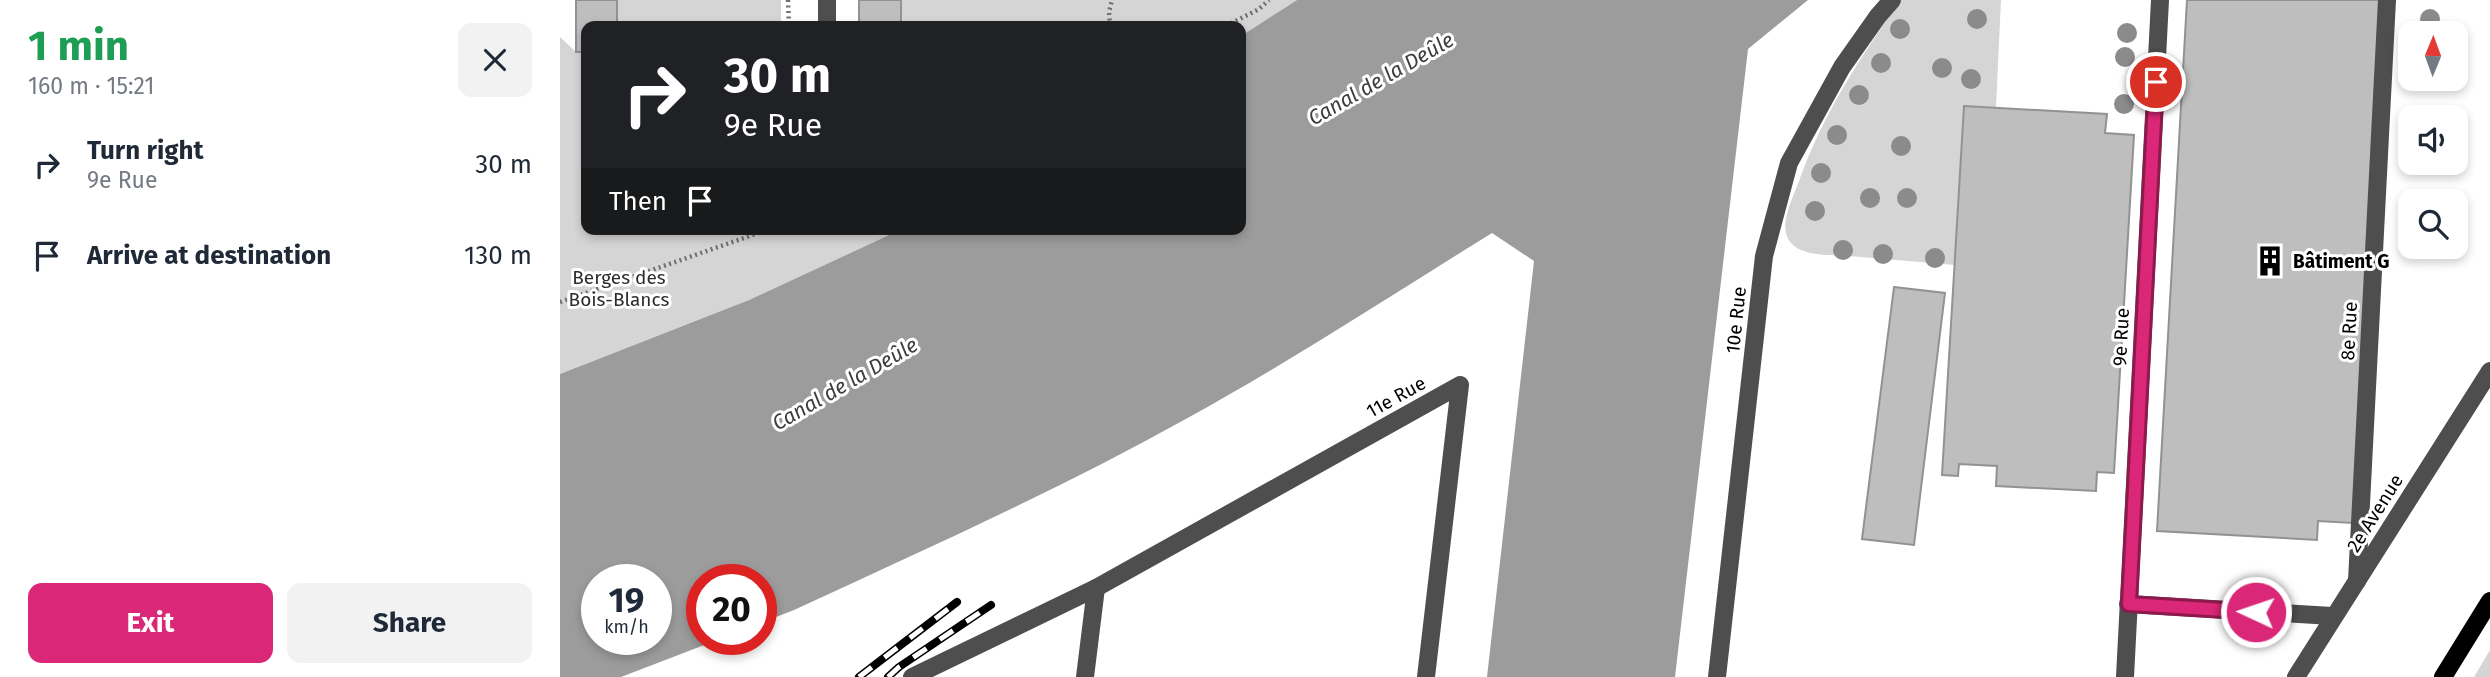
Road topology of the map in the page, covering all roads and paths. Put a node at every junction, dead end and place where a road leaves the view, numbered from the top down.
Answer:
1 (789, 0) edge
2 (827, 0) edge
3 (1112, 0) edge
4 (1269, 0) edge
5 (1892, 0) edge
6 (2160, 0) edge
7 (2387, 0) edge
8 (789, 21) edge
9 (827, 21) edge
10 (1110, 21) edge
11 (1236, 21) edge
12 (753, 235) edge
13 (560, 302) edge
14 (2490, 371) edge
15 (2357, 581) junction
16 (1096, 588) junction
17 (2490, 601) edge
18 (2129, 604) junction
19 (2332, 616) junction
20 (912, 677) edge
21 (1085, 677) edge
22 (1426, 677) edge
23 (1717, 677) edge
24 (2125, 677) edge
25 (2296, 677) edge
26 (2443, 677) edge

1 - 8 path
2 - 9 street
3 - 10 path
4 - 11 path
5 - 23 street, 10e Rue
6 - 18 street, 9e Rue
7 - 15 street, 8e Rue
12 - 13 path
14 - 15 street, 2e Avenue
15 - 19 street, 2e Avenue
16 - 20 street
16 - 21 street
16 - 22 street, 11e Rue
17 - 26 main road
18 - 19 street
18 - 24 street, 9e Rue
19 - 25 street, 2e Avenue

